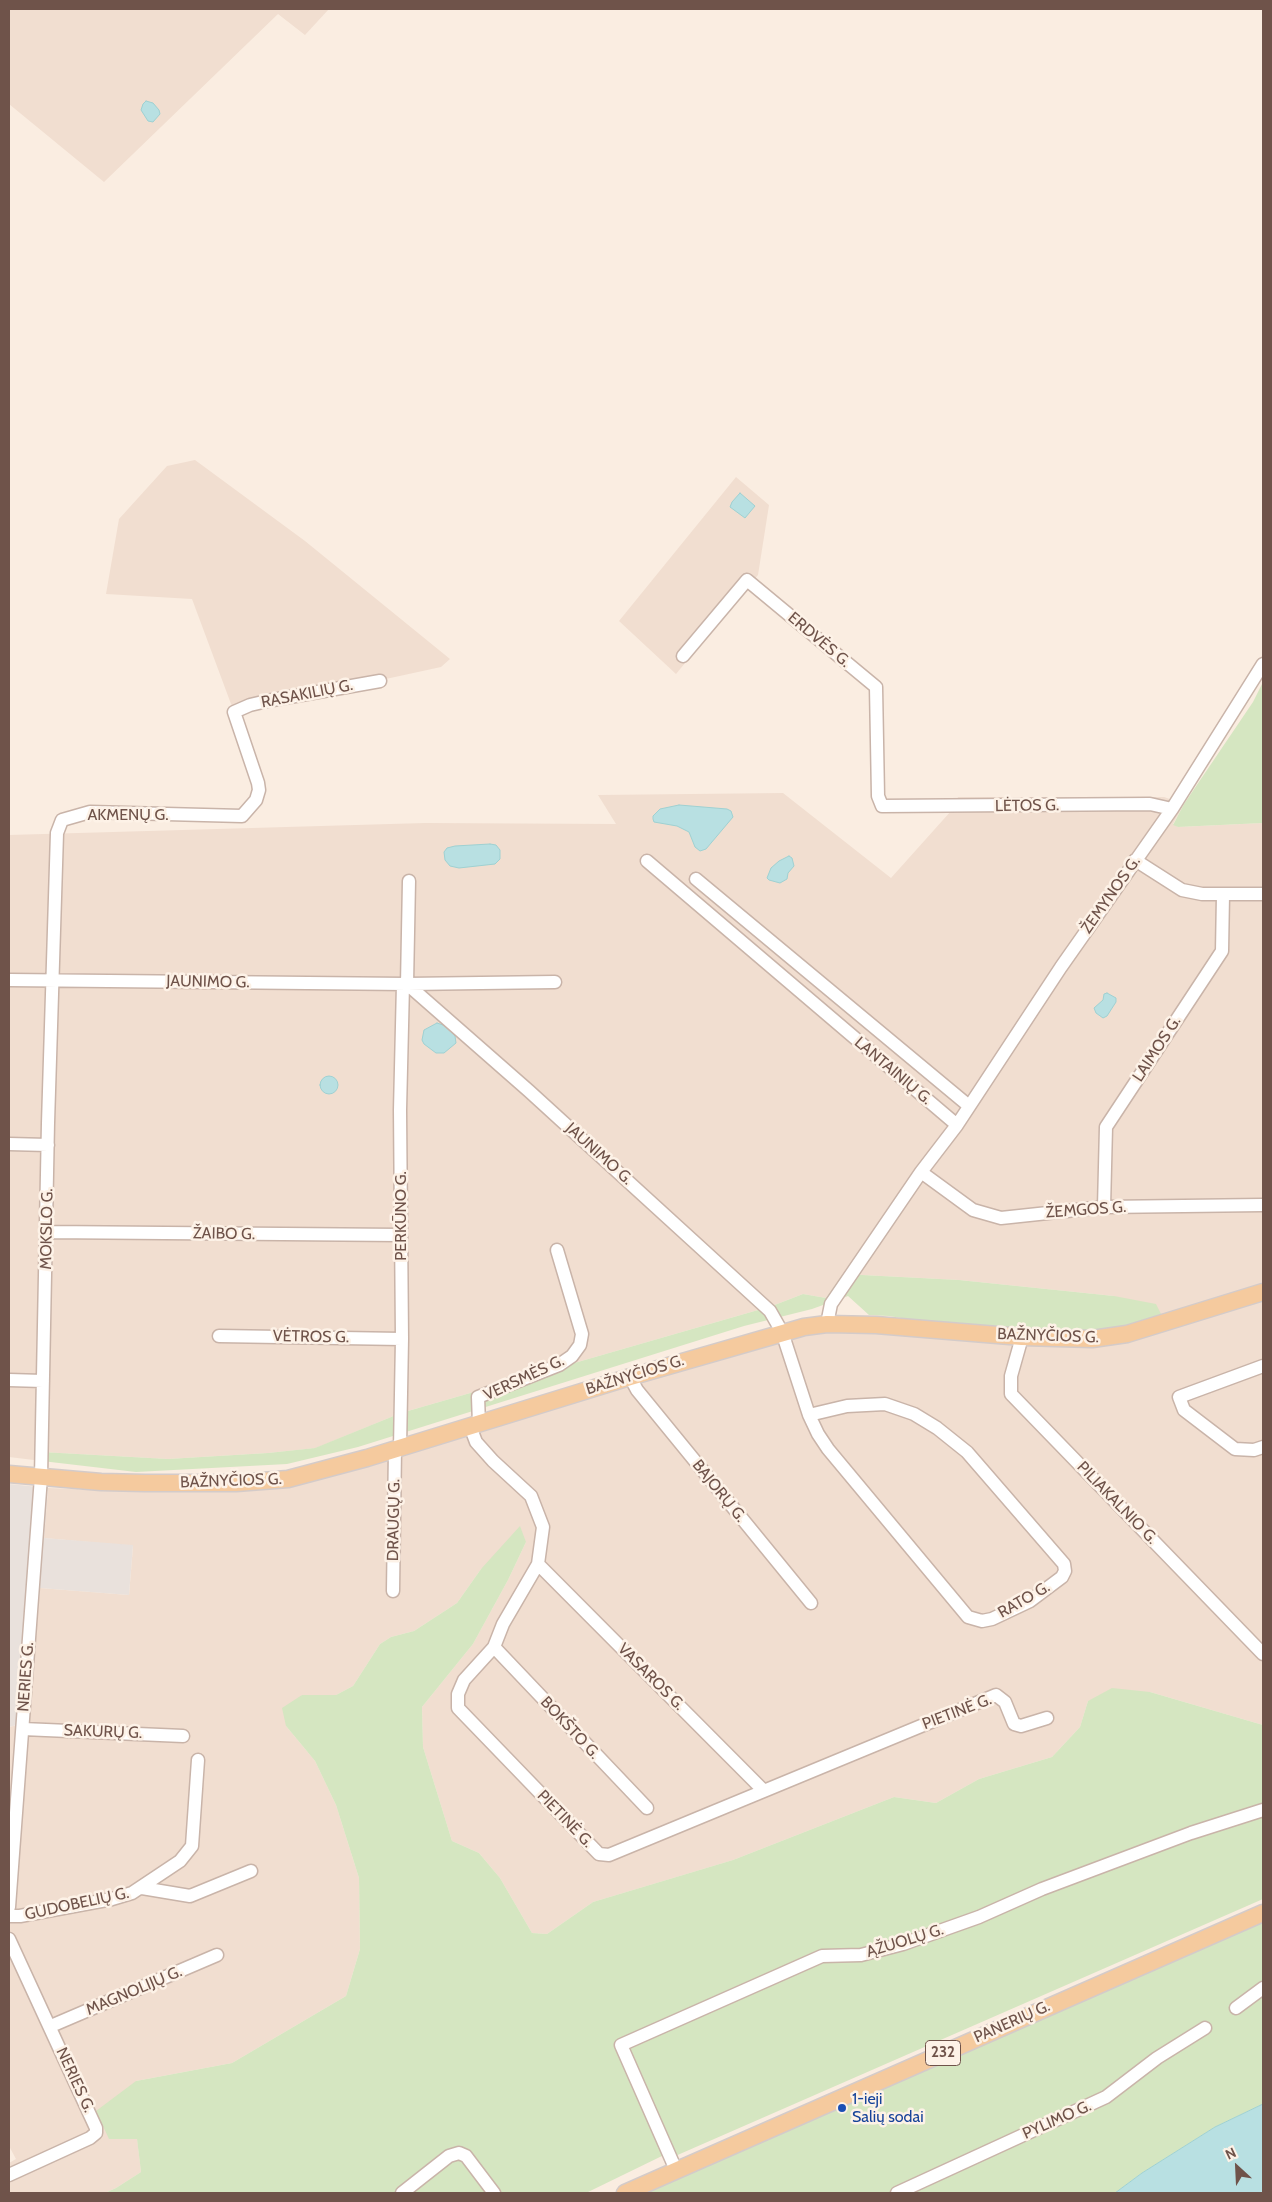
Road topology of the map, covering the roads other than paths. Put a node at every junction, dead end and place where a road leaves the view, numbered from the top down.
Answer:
1 (683, 656) dead end
2 (1263, 664) edge
3 (380, 681) dead end
4 (234, 712) joint
5 (882, 806) joint
6 (1172, 809) junction
7 (1135, 860) junction
8 (647, 861) dead end
9 (696, 879) dead end
10 (409, 882) dead end
11 (1263, 894) edge
12 (1223, 895) junction
13 (9, 980) edge
14 (53, 980) junction
15 (555, 982) dead end
16 (405, 984) junction
17 (970, 1106) junction
18 (956, 1125) junction
19 (9, 1144) edge
20 (48, 1144) junction
21 (921, 1172) junction
22 (1263, 1205) edge
23 (1104, 1207) junction
24 (47, 1232) junction
25 (401, 1235) junction
26 (557, 1250) dead end
27 (1263, 1292) edge
28 (827, 1324) junction
29 (782, 1332) junction
30 (219, 1336) dead end
31 (1022, 1337) junction
32 (402, 1339) junction
33 (1263, 1366) edge
34 (630, 1377) junction
35 (9, 1380) edge
36 (44, 1381) junction
37 (808, 1415) junction
38 (475, 1425) junction
39 (1263, 1447) edge
40 (398, 1448) junction
41 (9, 1474) edge
42 (42, 1477) junction
43 (538, 1564) junction
44 (393, 1591) dead end
45 (811, 1603) dead end
46 (494, 1647) junction
47 (1263, 1654) edge
48 (1047, 1718) dead end
49 (23, 1729) junction
50 (182, 1736) dead end
51 (198, 1760) dead end
52 (763, 1790) junction
53 (647, 1808) dead end
54 (1263, 1810) edge
55 (251, 1871) dead end
56 (142, 1888) junction
57 (9, 1908) edge
58 (1263, 1914) edge
59 (9, 1916) edge
60 (9, 1939) edge
61 (217, 1955) dead end
62 (1263, 1988) edge
63 (1236, 2008) dead end
64 (51, 2026) junction
65 (1206, 2028) dead end
66 (676, 2170) junction
67 (9, 2175) edge
68 (402, 2193) edge
69 (494, 2193) edge
70 (625, 2193) edge
71 (897, 2193) edge

1 - 5 street, ERDVĖS G.
2 - 6 street, ŽEMYNOS G.
3 - 4 street, RASAKILIŲ G.
4 - 14 street, AKMENŲ G.
5 - 6 street, LĖTOS G.
6 - 7 street, ŽEMYNOS G.
7 - 12 street
7 - 17 street, ŽEMYNOS G.
8 - 18 street, LANTAINIŲ G.
9 - 17 street
10 - 16 street, PERKŪNO G.
11 - 12 street
12 - 23 street, LAIMOS G.
13 - 14 street, JAUNIMO G.
14 - 16 street, JAUNIMO G.
14 - 20 street, MOKSLO G.
15 - 16 street, JAUNIMO G.
16 - 25 street, PERKŪNO G.
16 - 29 street, JAUNIMO G.
17 - 18 street, ŽEMYNOS G.
18 - 21 street
19 - 20 street
20 - 24 street, MOKSLO G.
21 - 23 street, ŽEMGOS G.
21 - 28 street
22 - 23 street, ŽEMGOS G.
24 - 25 street, ŽAIBO G.
24 - 36 street, MOKSLO G.
25 - 32 street, PERKŪNO G.
26 - 38 street, VERSMĖS G.
27 - 31 main road, BAŽNYČIOS G.
28 - 29 main road, BAŽNYČIOS G.
28 - 31 main road, BAŽNYČIOS G.
29 - 34 main road, BAŽNYČIOS G.
29 - 37 street, RATO G.
30 - 32 street, VĖTROS G.
31 - 47 street, PILIAKALNIO G.
32 - 40 street, PERKŪNO G.
33 - 39 street
34 - 38 main road, BAŽNYČIOS G.
34 - 45 street, BAJORŲ G.
35 - 36 street
36 - 42 street, MOKSLO G.
37 - 37 street, RATO G.
38 - 40 main road, BAŽNYČIOS G.
38 - 43 street, PIETINĖ G.
40 - 42 main road, BAŽNYČIOS G.
40 - 44 street, DRAUGŲ G.
41 - 42 main road, BAŽNYČIOS G.
42 - 49 street, NERIES G.
43 - 46 street, PIETINĖ G.
43 - 52 street, VASAROS G.
46 - 52 street, PIETINĖ G.
46 - 53 street, BOKŠTO G.
48 - 52 street, PIETINĖ G.
49 - 50 street, SAKURŲ G.
49 - 57 street, NERIES G.
51 - 56 street, GUDOBELIŲ G.
54 - 66 street, ĄŽUOLŲ G.
55 - 56 street
56 - 59 street, GUDOBELIŲ G.
58 - 66 main road, PANERIŲ G. / 232
60 - 64 street, NERIES G.
61 - 64 street, MAGNOLIJŲ G.
62 - 63 street
64 - 67 street, NERIES G.
65 - 71 street, PYLIMO G.
66 - 70 main road, PANERIŲ G. / 232
68 - 69 street

